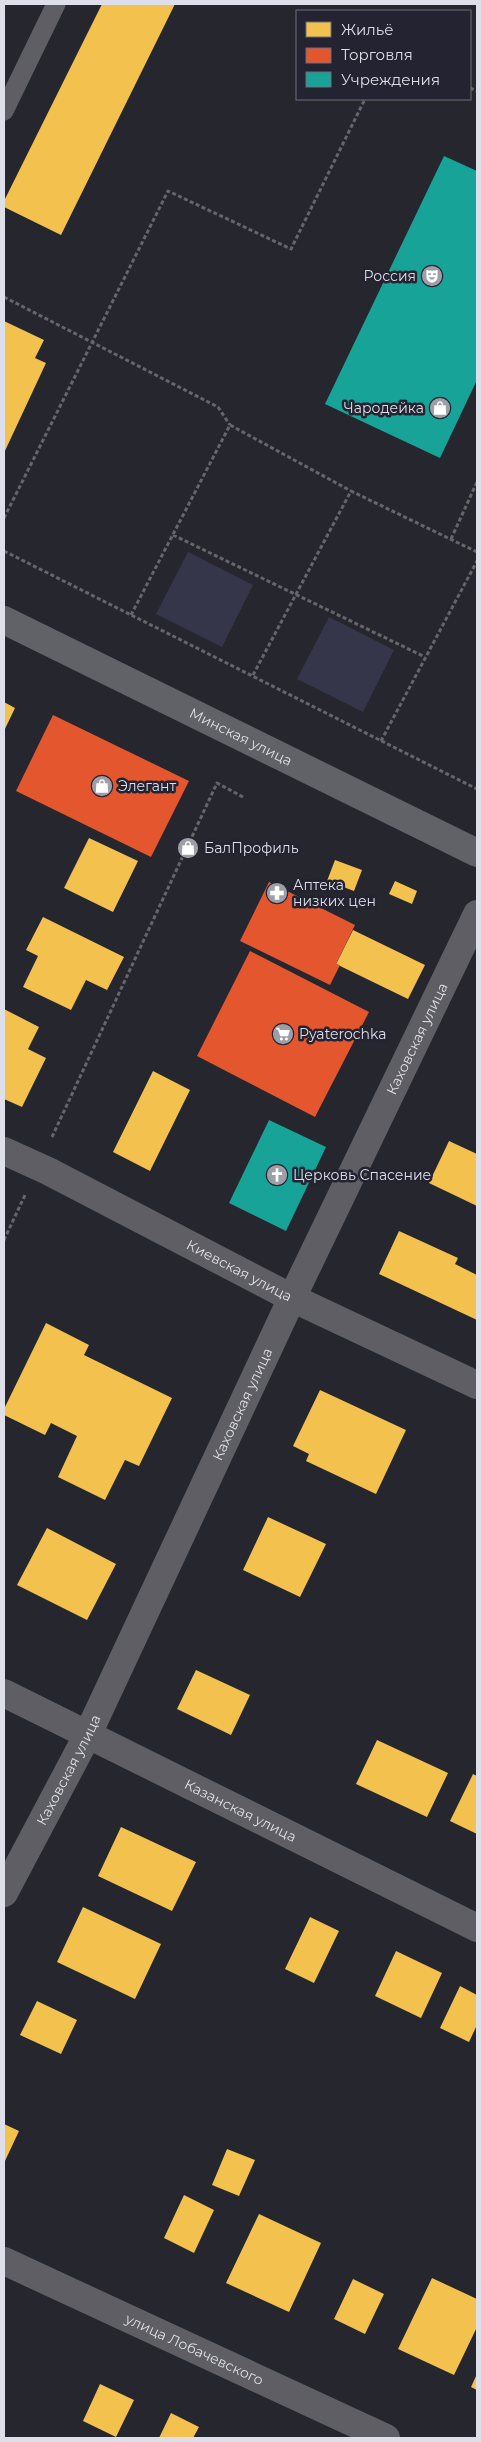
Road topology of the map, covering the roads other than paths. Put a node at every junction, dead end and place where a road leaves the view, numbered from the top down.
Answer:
1 (56, 4) edge
2 (4, 111) edge
3 (4, 620) edge
4 (477, 852) edge
5 (477, 914) edge
6 (4, 1150) edge
7 (292, 1298) junction
8 (477, 1385) edge
9 (4, 1693) edge
10 (87, 1736) junction
11 (4, 1893) edge
12 (477, 1928) edge
13 (4, 2261) edge
14 (386, 2438) edge

1 - 2 lane
3 - 4 main road, Минская улица
5 - 7 street, Каховская улица
6 - 7 street, Киевская улица
7 - 8 street, Киевская улица
7 - 10 street, Каховская улица
9 - 10 street, Казанская улица
10 - 11 street, Каховская улица
10 - 12 street, Казанская улица
13 - 14 street, улица Лобачевского

